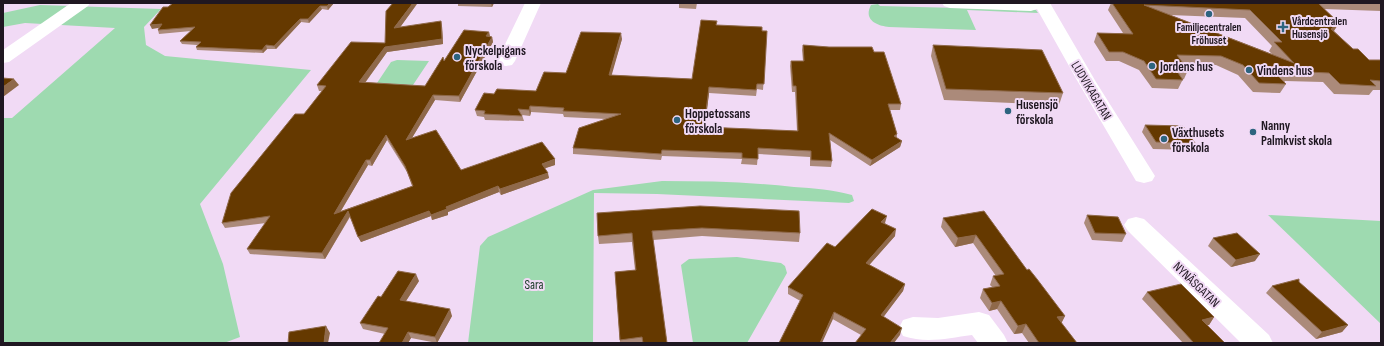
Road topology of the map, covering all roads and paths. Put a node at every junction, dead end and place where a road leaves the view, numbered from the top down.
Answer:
1 (82, 3) edge
2 (533, 3) edge
3 (950, 3) edge
4 (1042, 3) edge
5 (3, 58) edge
6 (506, 61) dead end
7 (1144, 176) dead end
8 (1136, 225) dead end
9 (913, 328) dead end
10 (987, 333) edge
11 (1259, 343) edge

1 - 5 street
2 - 6 street
3 - 4 street
4 - 7 street, LUDVIKAGATAN
8 - 11 street, NYNÄSGATAN
9 - 10 street

